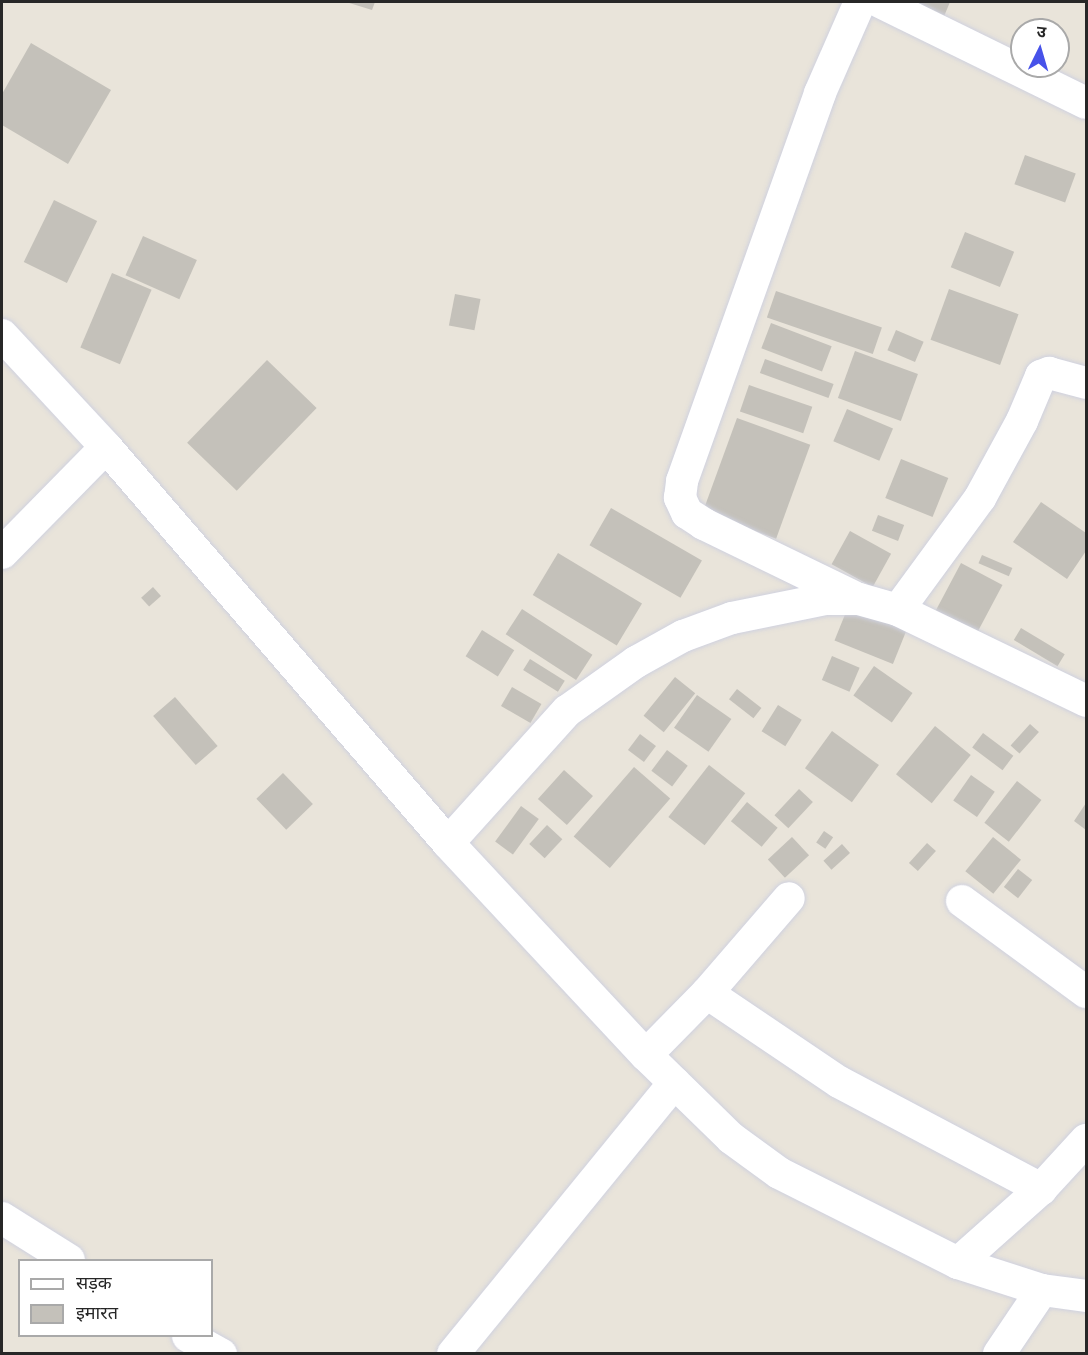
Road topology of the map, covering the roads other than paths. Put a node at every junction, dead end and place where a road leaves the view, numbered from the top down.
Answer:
1 (860, 2) edge
2 (880, 2) edge
3 (1086, 103) edge
4 (2, 334) edge
5 (1086, 383) edge
6 (106, 447) junction
7 (2, 553) edge
8 (859, 599) junction
9 (898, 610) junction
10 (1086, 701) edge
11 (448, 843) junction
12 (789, 898) dead end
13 (962, 901) dead end
14 (1086, 992) edge
15 (707, 993) junction
16 (646, 1055) junction
17 (674, 1083) junction
18 (1086, 1140) edge
19 (1041, 1189) junction
20 (2, 1218) edge
21 (67, 1259) edge
22 (958, 1263) junction
23 (1042, 1290) junction
24 (1086, 1296) edge
25 (192, 1337) edge
26 (221, 1353) edge
27 (453, 1353) edge
28 (999, 1353) edge

1 - 8 street
2 - 3 street
4 - 6 street
5 - 9 street
6 - 7 street
6 - 11 street
8 - 9 street
8 - 11 street
9 - 10 street
11 - 16 street
12 - 15 street
13 - 14 street
15 - 16 street
15 - 19 street
16 - 17 street
17 - 22 street
17 - 27 street
18 - 19 street
19 - 22 street
20 - 21 street
22 - 23 street
23 - 24 street
23 - 28 street
25 - 26 street

